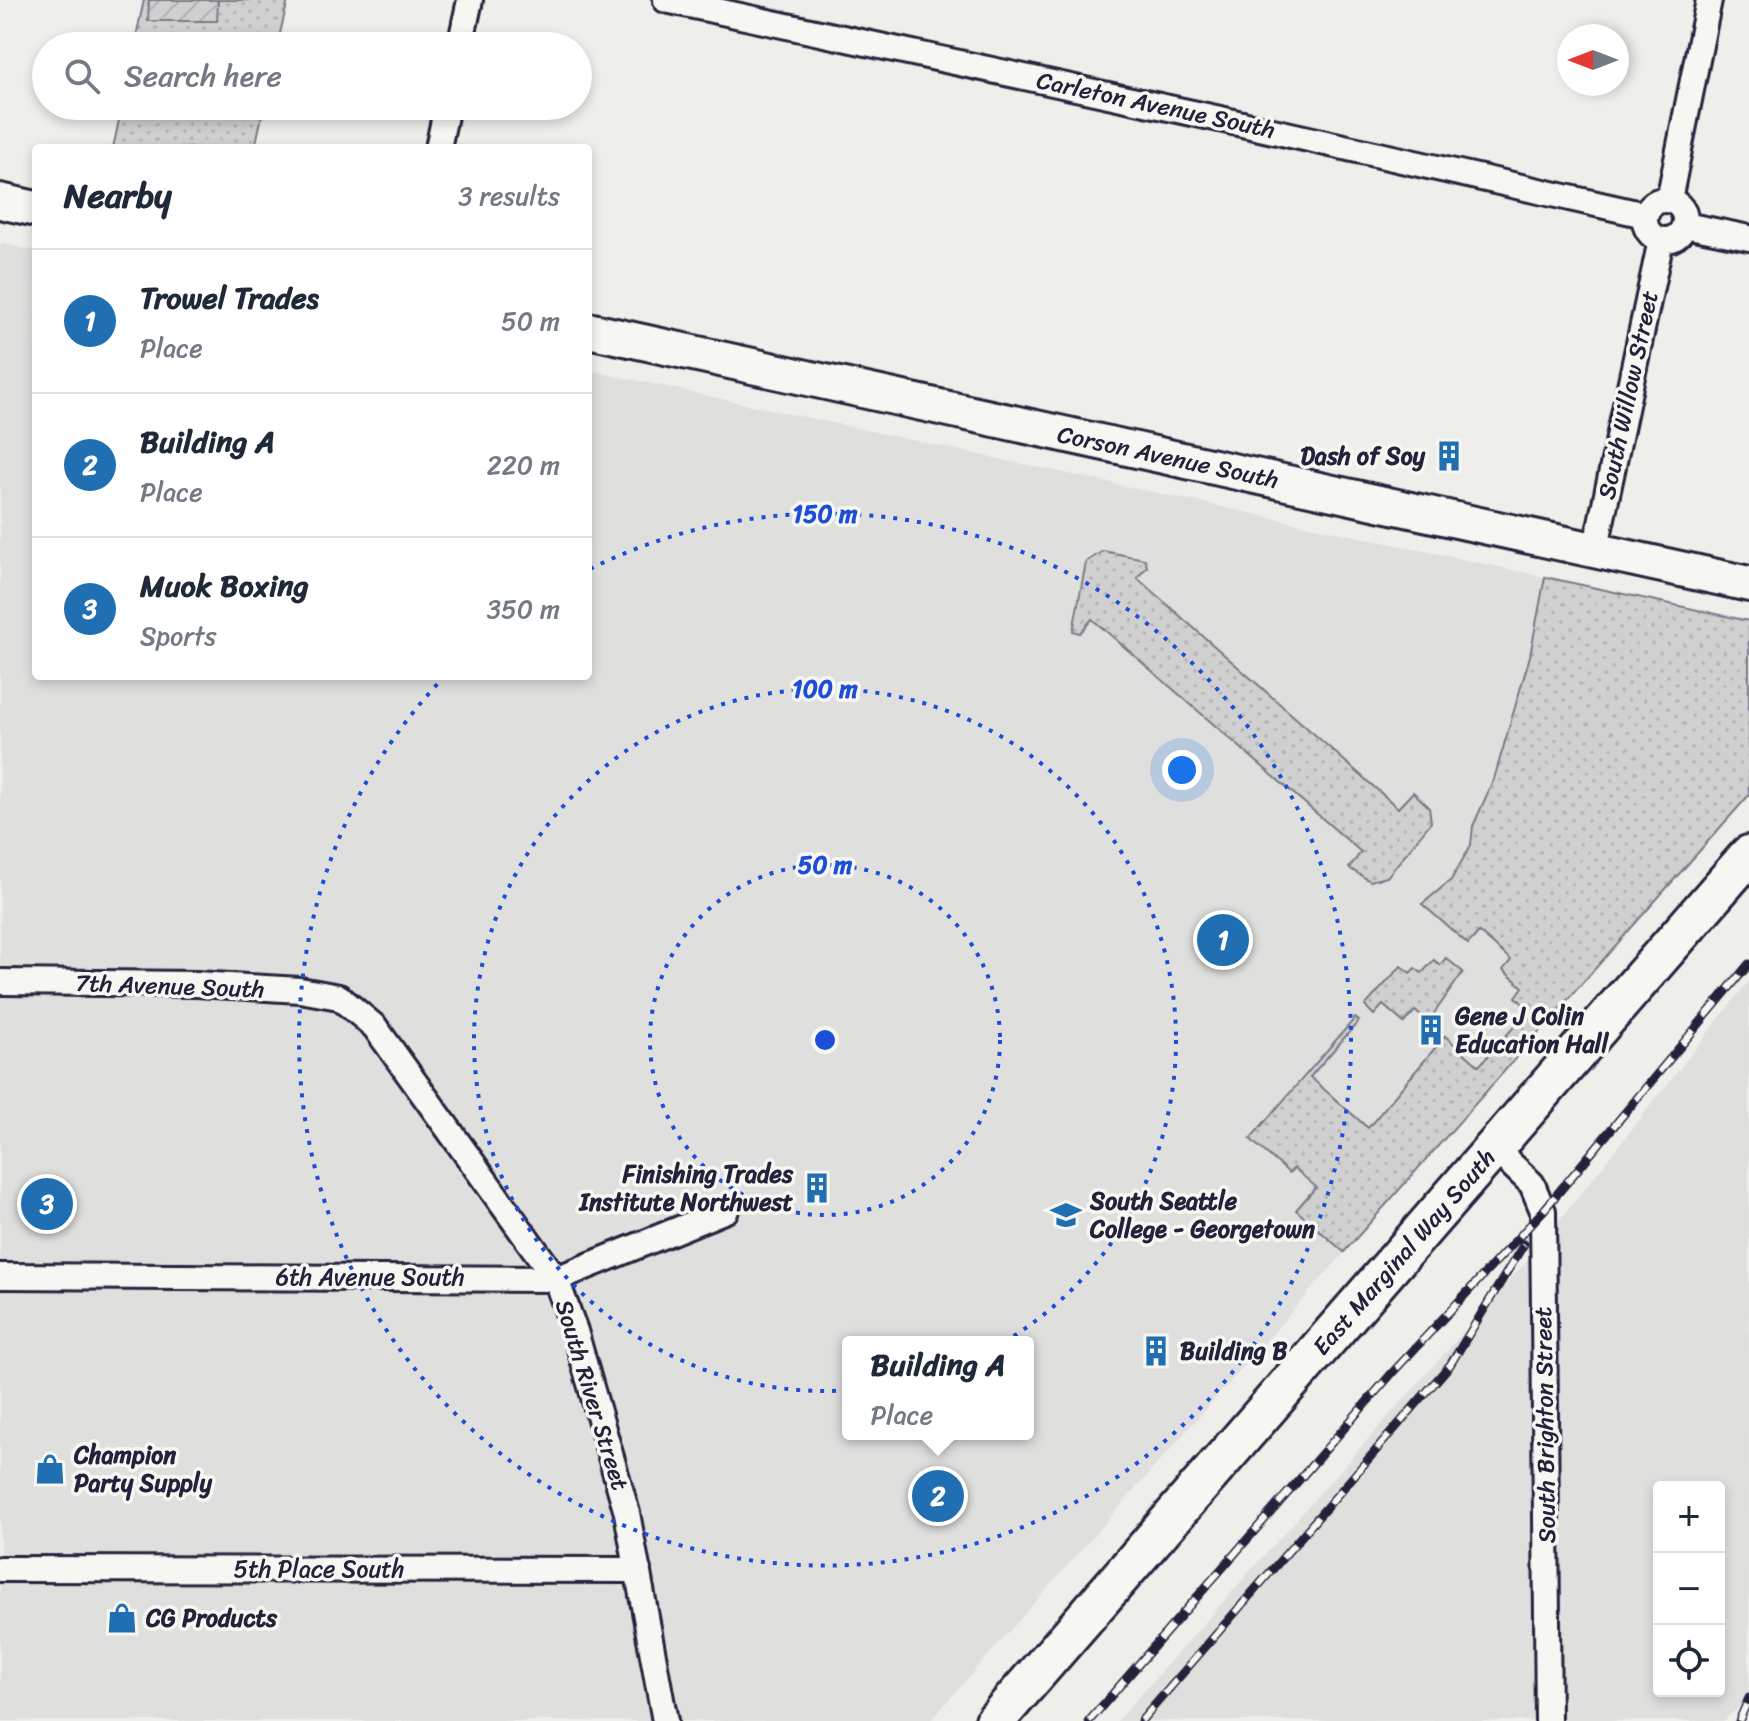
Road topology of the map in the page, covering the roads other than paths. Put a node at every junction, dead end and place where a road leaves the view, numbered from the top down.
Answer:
1 (470, 0) edge
2 (666, 0) edge
3 (1709, 0) edge
4 (463, 32) edge
5 (444, 120) edge
6 (439, 144) edge
7 (1669, 200) junction
8 (0, 201) edge
9 (32, 208) edge
10 (1645, 215) junction
11 (1685, 225) junction
12 (1749, 238) edge
13 (1661, 240) junction
14 (592, 331) edge
15 (1595, 551) junction
16 (1749, 584) edge
17 (1749, 855) edge
18 (0, 982) edge
19 (339, 997) joint
20 (1494, 1148) junction
21 (726, 1210) dead end
22 (0, 1276) edge
23 (556, 1279) junction
24 (0, 1569) edge
25 (638, 1570) junction
26 (665, 1721) edge
27 (995, 1721) edge
28 (1548, 1721) edge

1 - 4 street
2 - 10 street, Carleton Avenue South
3 - 7 street
5 - 6 street
7 - 10 street
7 - 11 street
8 - 9 street
10 - 13 street
11 - 12 street
11 - 13 street
13 - 15 street, South Willow Street
14 - 15 street, Corson Avenue South
15 - 16 street, Corson Avenue South
17 - 20 main road, East Marginal Way South
18 - 19 street, 7th Avenue South
19 - 23 street, South River Street
20 - 27 main road, East Marginal Way South
20 - 28 street, South Brighton Street
21 - 23 street, 6th Avenue South
22 - 23 street, 6th Avenue South
23 - 25 street, South River Street
24 - 25 street, 5th Place South
25 - 26 street, South River Street

